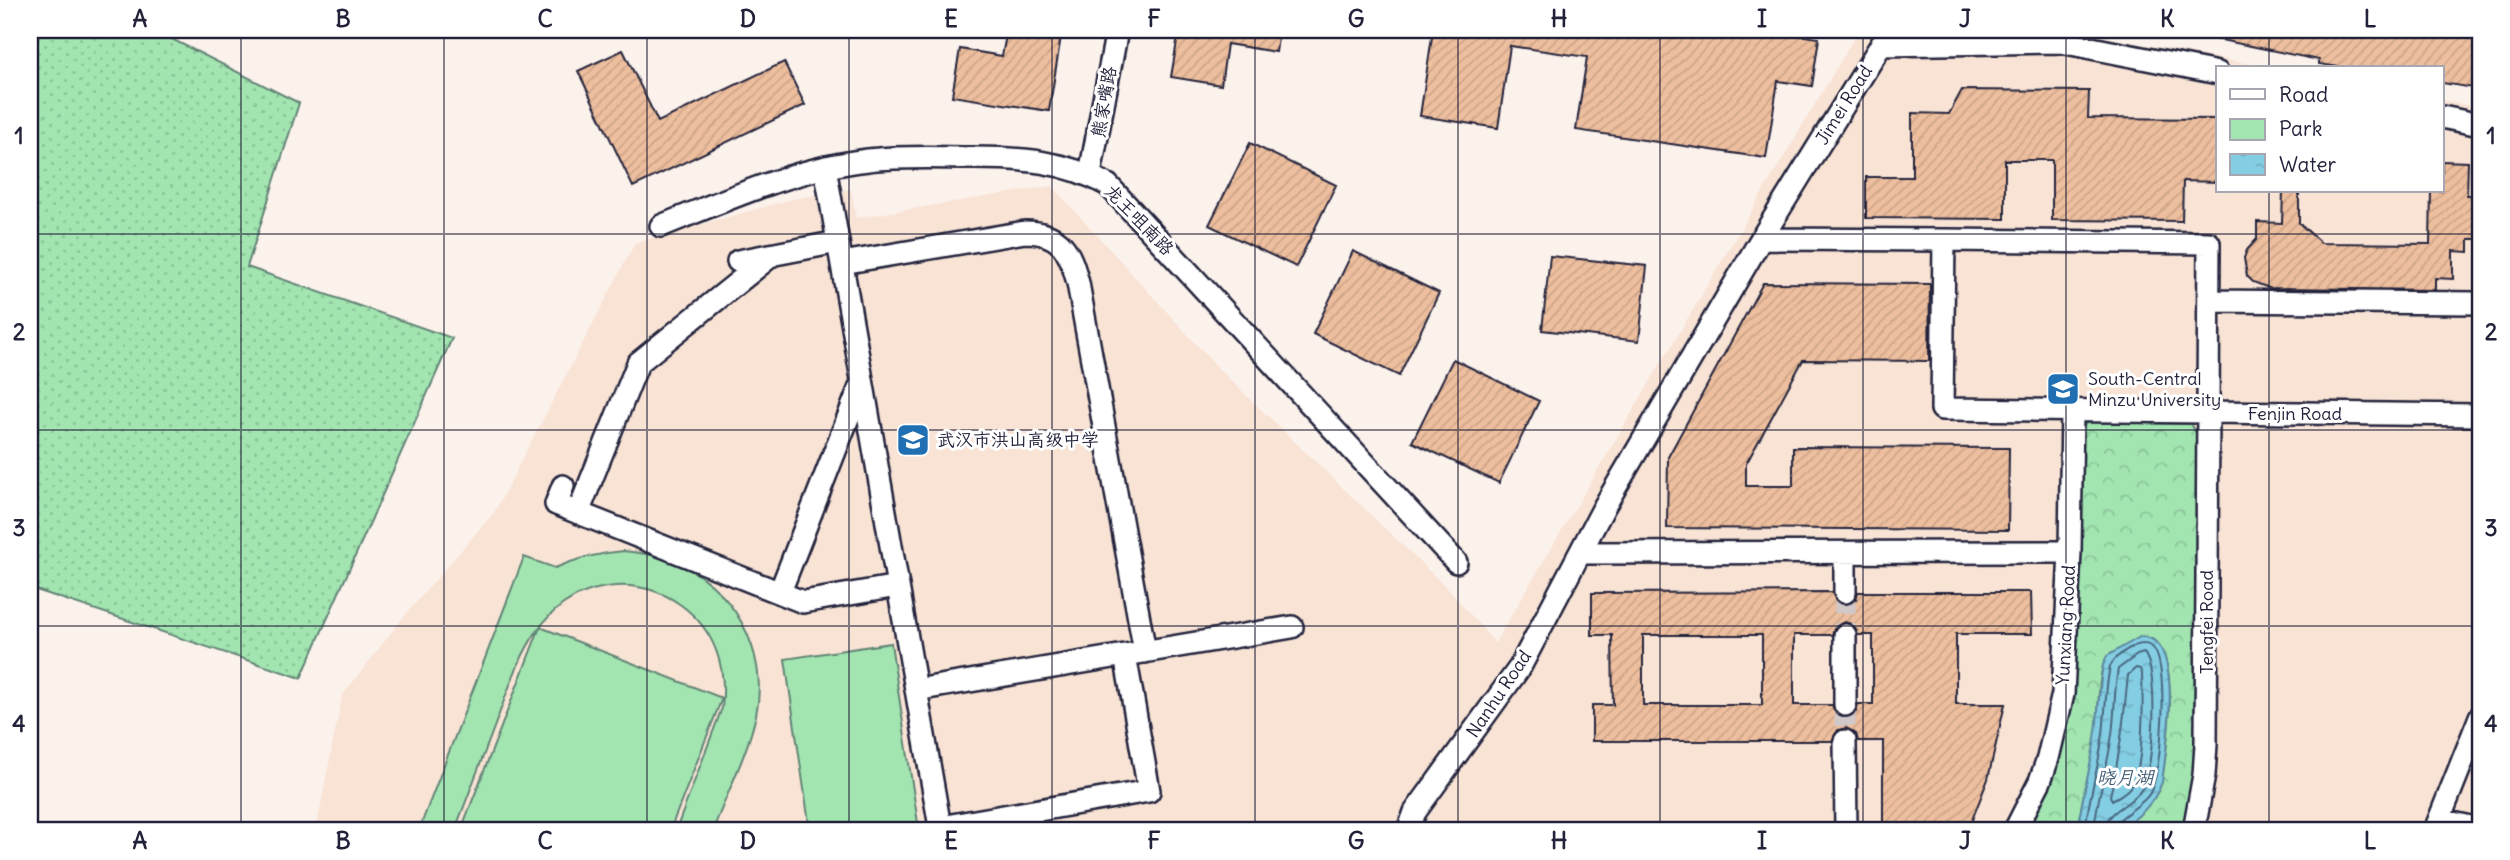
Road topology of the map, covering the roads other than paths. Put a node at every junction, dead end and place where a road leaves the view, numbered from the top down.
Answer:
1 (1117, 30) edge
2 (2216, 73) edge
3 (2444, 117) edge
4 (2480, 125) edge
5 (825, 167) junction
6 (1090, 174) junction
7 (661, 226) dead end
8 (1761, 239) junction
9 (1944, 240) junction
10 (840, 252) junction
11 (772, 255) junction
12 (738, 261) dead end
13 (2209, 301) junction
14 (2480, 303) edge
15 (862, 380) junction
16 (2072, 410) junction
17 (2207, 413) junction
18 (2480, 415) edge
19 (563, 486) dead end
20 (578, 513) junction
21 (2070, 552) junction
22 (1581, 553) junction
23 (1845, 553) junction
24 (1456, 562) dead end
25 (898, 586) junction
26 (1845, 592) tunnel mouth
27 (780, 593) junction
28 (1292, 627) dead end
29 (1845, 635) tunnel mouth
30 (1135, 653) junction
31 (916, 690) junction
32 (1846, 705) tunnel mouth
33 (2480, 716) edge
34 (1846, 741) tunnel mouth
35 (2437, 825) edge
36 (2480, 829) edge
37 (1411, 830) edge
38 (1846, 830) edge
39 (2015, 830) edge
40 (2194, 830) edge

1 - 6 street, 熊家嘴路
2 - 8 street, Jimei Road
3 - 4 street
5 - 6 street, 龙王咀南路
5 - 7 street, 龙王咀南路
5 - 10 street
6 - 24 street, 龙王咀南路
8 - 9 street
8 - 22 street, Nanhu Road
9 - 13 street, Tengfei Road
9 - 16 street, Fenjin Road
10 - 11 street
10 - 15 street
10 - 30 street
11 - 12 street
11 - 20 street
13 - 14 street
13 - 17 street, Tengfei Road
15 - 25 street
15 - 27 street
16 - 17 street, Fenjin Road
16 - 21 street, Yunxiang Road
17 - 18 street, Fenjin Road
17 - 40 street, Tengfei Road
19 - 20 street
20 - 27 street
21 - 23 street
21 - 39 street, Yunxiang Road
22 - 23 street
22 - 37 street, Nanhu Road
23 - 26 street
25 - 27 street
25 - 31 street
28 - 30 street
29 - 32 street
30 - 31 street
30 - 31 street
33 - 35 street
34 - 38 street
35 - 36 street

